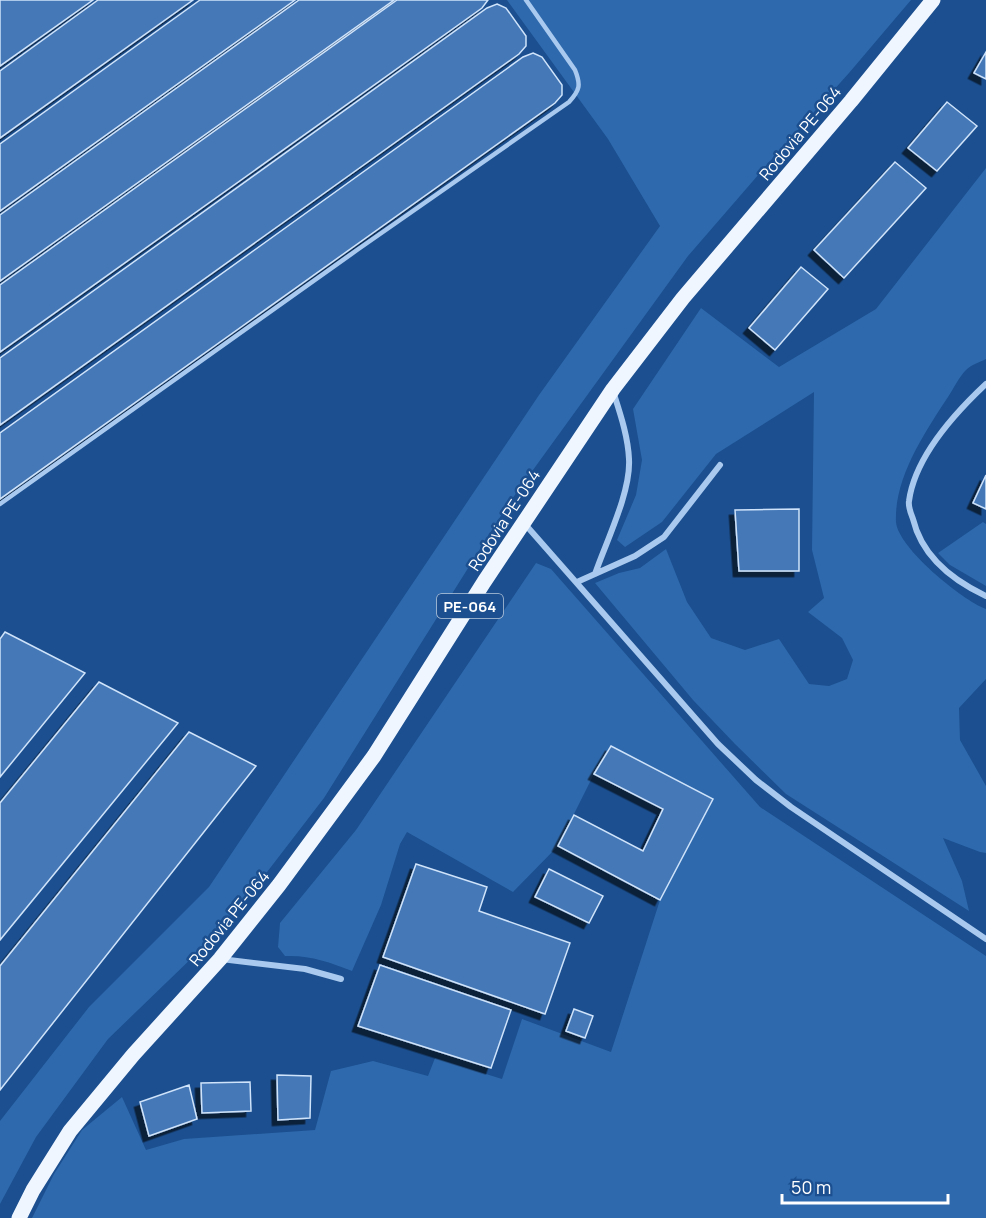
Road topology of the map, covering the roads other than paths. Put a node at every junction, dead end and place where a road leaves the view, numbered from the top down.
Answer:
1 (526, 0) edge
2 (933, 0) edge
3 (986, 384) edge
4 (613, 389) junction
5 (720, 465) dead end
6 (0, 504) edge
7 (524, 522) junction
8 (595, 574) junction
9 (577, 582) junction
10 (986, 596) edge
11 (986, 939) edge
12 (220, 959) junction
13 (341, 980) dead end
14 (19, 1218) edge

1 - 6 lane
2 - 4 main road, Rodovia PE-064 / PE-064
3 - 10 street
4 - 7 main road, Rodovia PE-064 / PE-064
4 - 8 street
5 - 8 street
7 - 9 street
7 - 12 main road, Rodovia PE-064 / PE-064
8 - 9 street
9 - 11 street
12 - 13 street
12 - 14 main road, Rodovia PE-064 / PE-064

